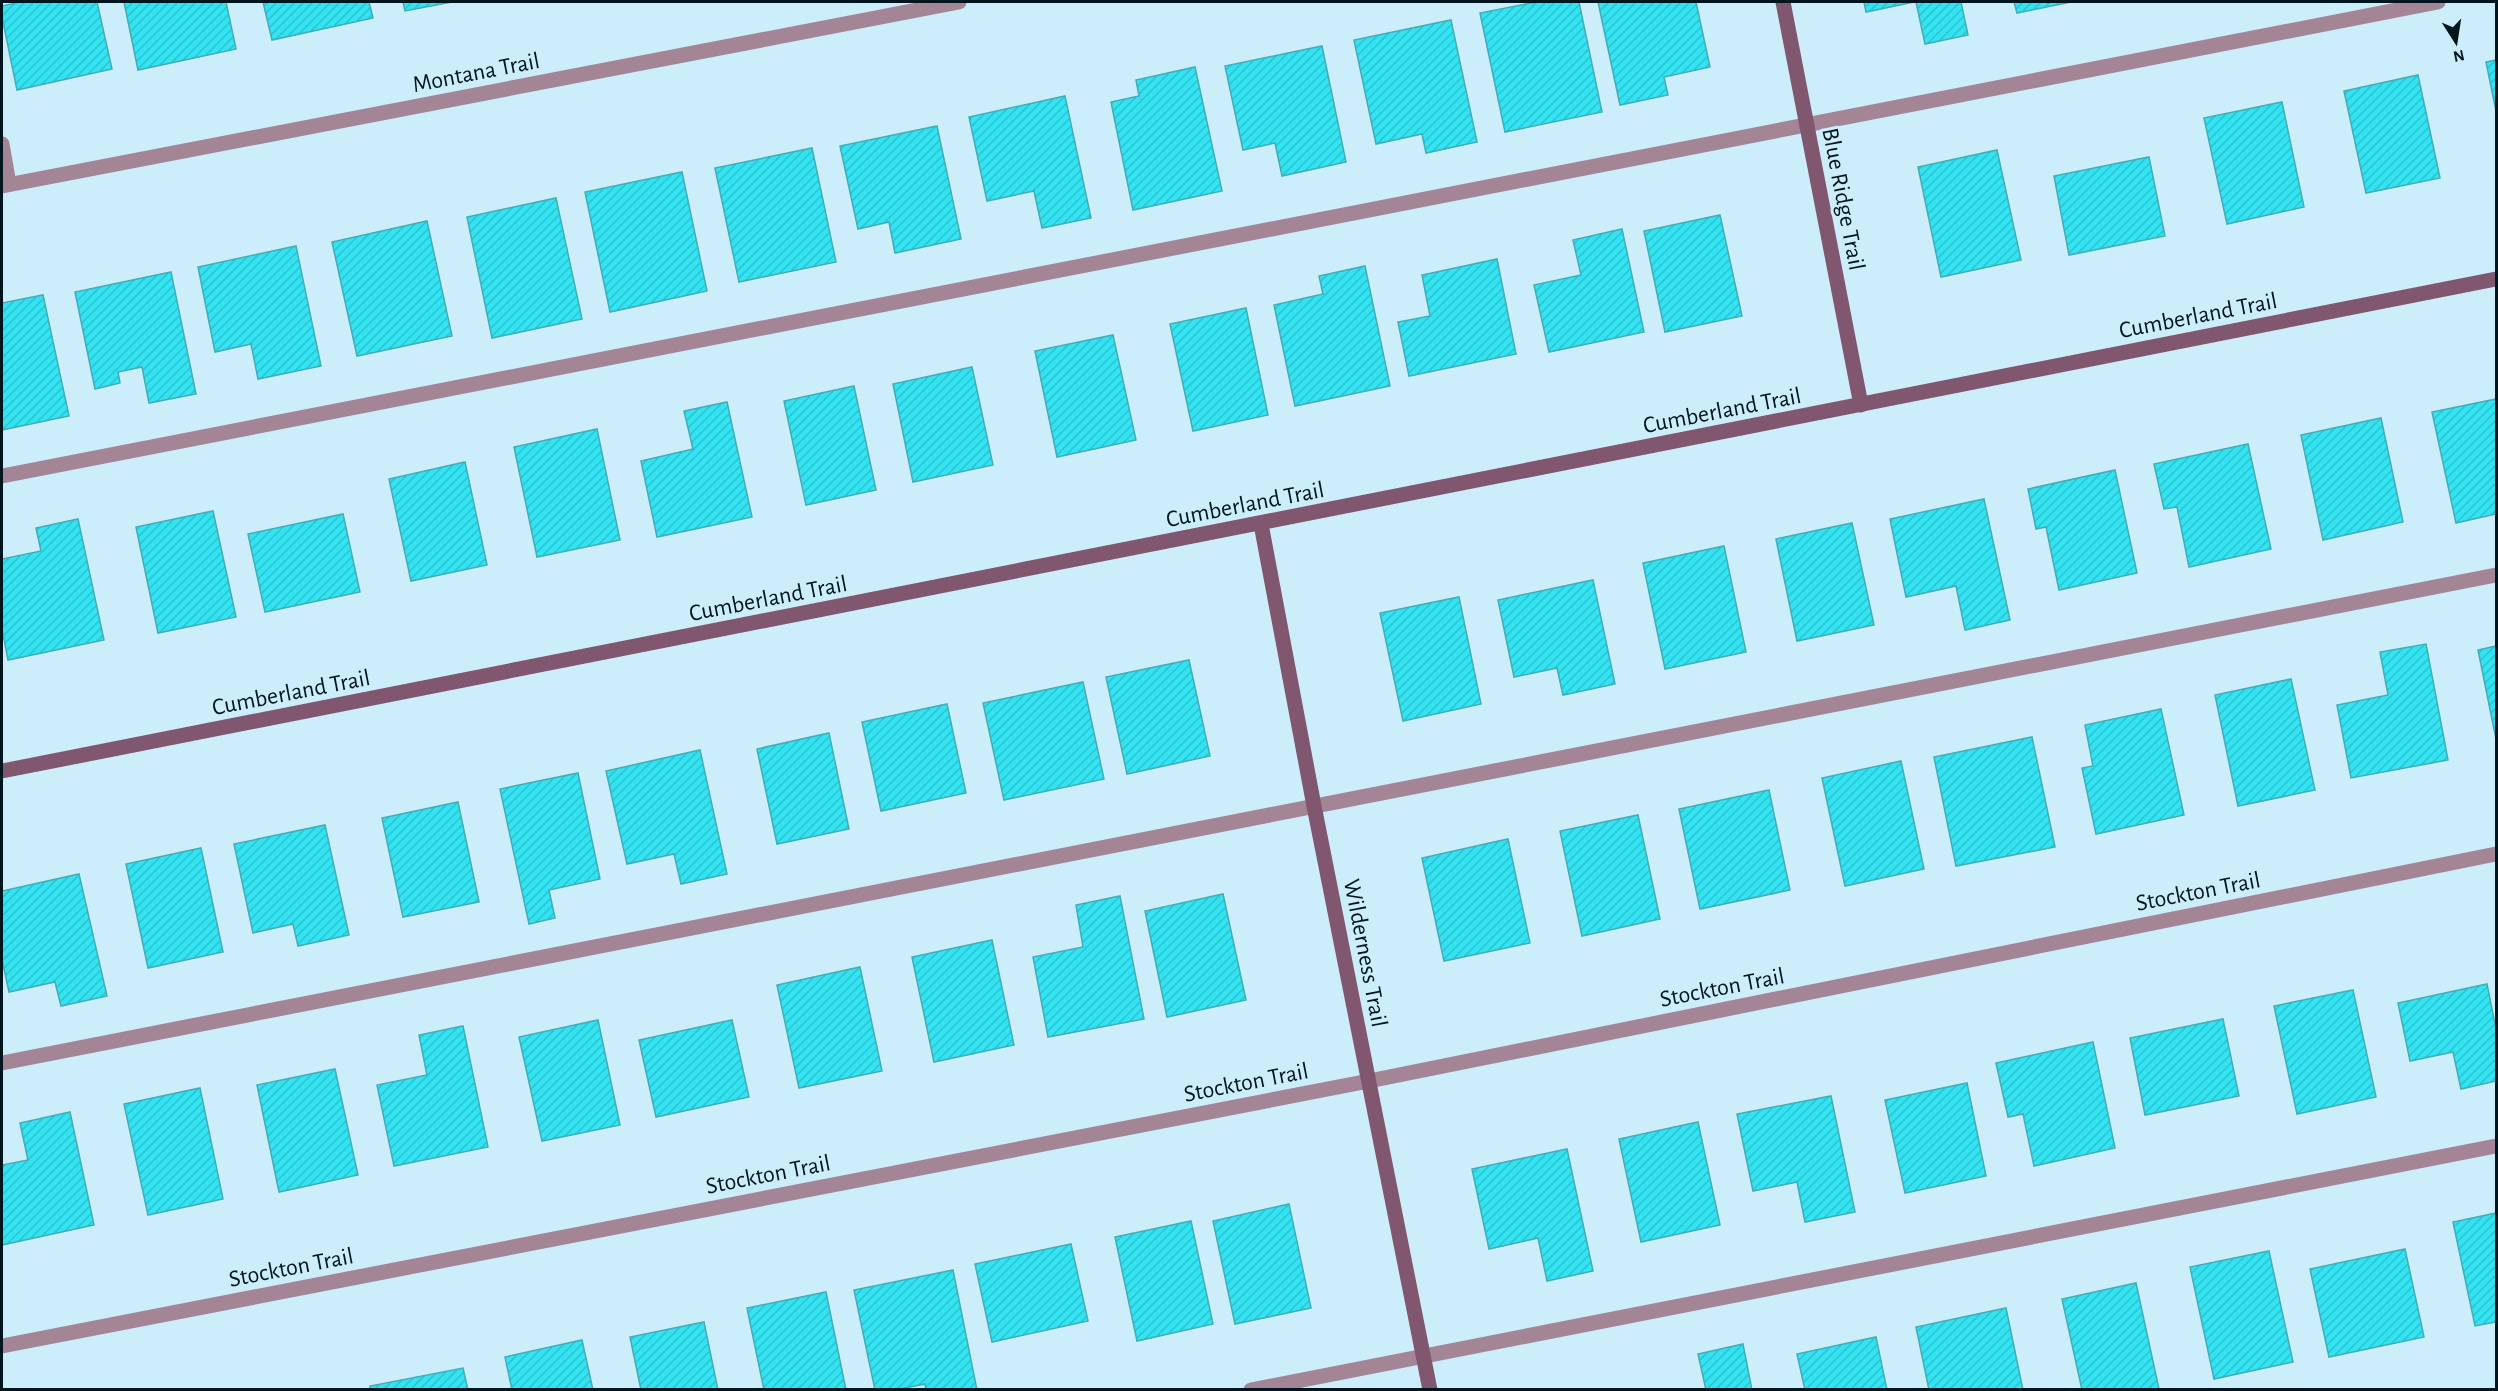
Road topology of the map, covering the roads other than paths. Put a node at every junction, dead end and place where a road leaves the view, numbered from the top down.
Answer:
1 (959, 2) edge
2 (1783, 2) edge
3 (2438, 2) edge
4 (1807, 126) junction
5 (2, 144) edge
6 (5, 185) edge
7 (2496, 279) edge
8 (1861, 405) junction
9 (2, 476) edge
10 (1261, 524) junction
11 (2496, 575) edge
12 (2, 771) edge
13 (1314, 806) junction
14 (2496, 854) edge
15 (2, 1063) edge
16 (1369, 1081) junction
17 (2496, 1146) edge
18 (2, 1346) edge
19 (1424, 1356) junction
20 (1251, 1389) edge
21 (1430, 1389) edge

1 - 6 street, Montana Trail
2 - 4 street, Blue Ridge Trail
3 - 4 street
4 - 8 street, Blue Ridge Trail
4 - 9 street
5 - 6 street
7 - 8 street, Cumberland Trail
8 - 10 street, Cumberland Trail
10 - 12 street, Cumberland Trail
10 - 13 street, Wilderness Trail
11 - 13 street
13 - 15 street
13 - 16 street, Wilderness Trail
14 - 16 street, Stockton Trail
16 - 18 street, Stockton Trail
16 - 19 street, Wilderness Trail
17 - 19 street
19 - 20 street
19 - 21 street, Wilderness Trail

